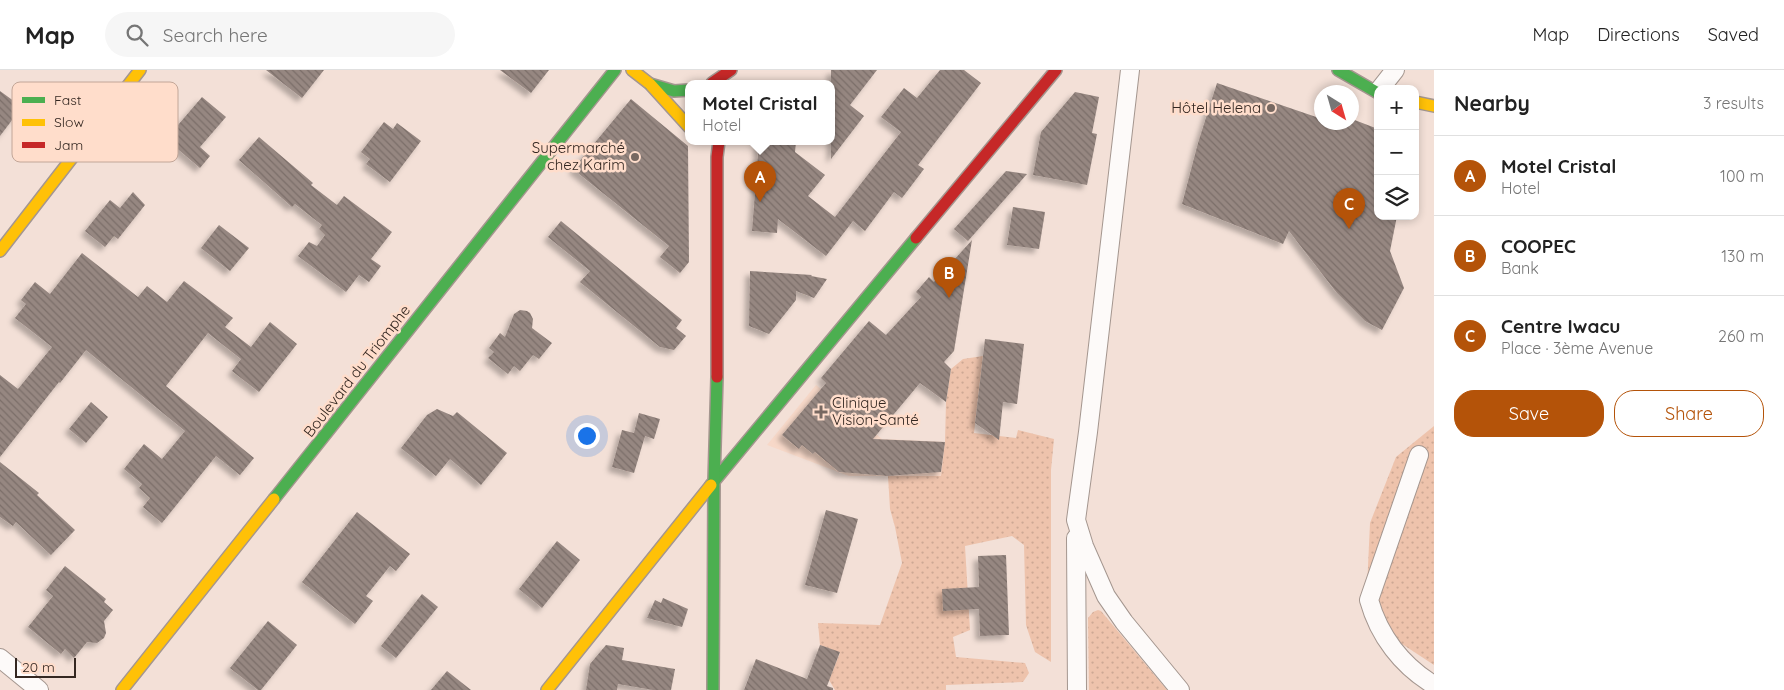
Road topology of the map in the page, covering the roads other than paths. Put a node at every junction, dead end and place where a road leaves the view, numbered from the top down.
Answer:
1 (140, 70) edge
2 (615, 70) edge
3 (632, 70) edge
4 (730, 70) edge
5 (1056, 70) edge
6 (1068, 70) edge
7 (1130, 70) edge
8 (1338, 70) edge
9 (1395, 70) edge
10 (716, 80) edge
11 (131, 82) edge
12 (650, 84) junction
13 (1383, 85) edge
14 (685, 90) edge
15 (1374, 90) edge
16 (1032, 100) junction
17 (1419, 103) edge
18 (1434, 106) edge
19 (685, 123) edge
20 (718, 145) edge
21 (708, 146) dead end
22 (717, 157) junction
23 (69, 162) edge
24 (0, 251) edge
25 (1419, 455) dead end
26 (714, 481) junction
27 (1076, 520) junction
28 (0, 658) edge
29 (1434, 685) edge
30 (39, 690) edge
31 (122, 690) edge
32 (547, 690) edge
33 (712, 690) edge
34 (1077, 690) edge
35 (1180, 690) edge

1 - 11 street
2 - 31 street, Boulevard du Triomphe
3 - 12 street
4 - 10 street
5 - 16 street
6 - 16 street
7 - 27 street
8 - 15 street
9 - 13 street
12 - 14 street
12 - 19 street
16 - 26 street
17 - 18 street
20 - 22 street
21 - 22 street
22 - 26 street
23 - 24 street
25 - 29 street
26 - 32 street
26 - 33 street
27 - 34 street
27 - 35 street
28 - 30 street

